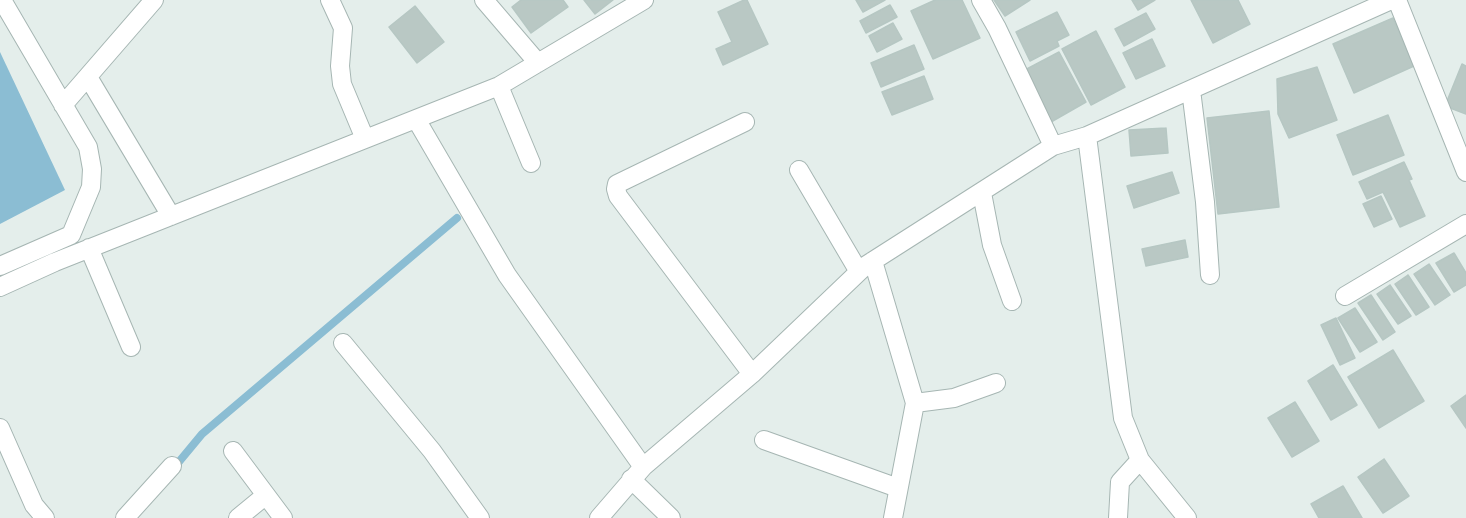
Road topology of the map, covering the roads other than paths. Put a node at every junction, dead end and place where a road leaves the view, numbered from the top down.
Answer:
1 (2, 0) edge
2 (154, 0) edge
3 (330, 0) edge
4 (484, 0) edge
5 (644, 0) edge
6 (981, 0) edge
7 (1391, 0) edge
8 (1397, 0) edge
9 (538, 63) junction
10 (88, 77) junction
11 (499, 86) junction
12 (1191, 90) junction
13 (63, 105) junction
14 (416, 119) junction
15 (745, 122) dead end
16 (1087, 136) junction
17 (365, 139) junction
18 (1053, 146) junction
19 (531, 163) dead end
20 (799, 170) dead end
21 (1466, 172) edge
22 (982, 193) junction
23 (171, 216) junction
24 (1466, 224) edge
25 (89, 248) junction
26 (0, 266) edge
27 (866, 267) junction
28 (1210, 275) dead end
29 (0, 287) edge
30 (1345, 296) dead end
31 (1012, 301) dead end
32 (343, 343) dead end
33 (131, 347) dead end
34 (752, 374) junction
35 (996, 383) dead end
36 (915, 403) junction
37 (0, 428) edge
38 (764, 440) dead end
39 (233, 451) dead end
40 (1140, 460) junction
41 (172, 466) dead end
42 (637, 473) junction
43 (898, 488) junction
44 (266, 495) junction
45 (45, 518) edge
46 (125, 518) edge
47 (238, 518) edge
48 (283, 518) edge
49 (480, 518) edge
50 (599, 518) edge
51 (671, 518) edge
52 (893, 518) edge
53 (1118, 518) edge
54 (1187, 518) edge

1 - 13 street
2 - 10 street
3 - 17 street
4 - 9 street
5 - 9 street
6 - 18 street
7 - 12 street
8 - 21 street
9 - 11 street
10 - 13 street
10 - 23 street
11 - 14 street
11 - 19 street
12 - 16 street
12 - 28 street
13 - 26 street
14 - 17 street
14 - 42 street
15 - 34 street
16 - 18 street
16 - 40 street
17 - 23 street
18 - 22 street
20 - 27 street
22 - 27 street
22 - 31 street
23 - 25 street
24 - 30 street
25 - 29 street
25 - 33 street
27 - 34 street
27 - 36 street
32 - 49 street
34 - 42 street
35 - 36 street
36 - 43 street
37 - 45 street
38 - 43 street
39 - 44 street
40 - 53 street
40 - 54 street
41 - 46 street
42 - 50 street
42 - 51 street
43 - 52 street
44 - 47 street
44 - 48 street

